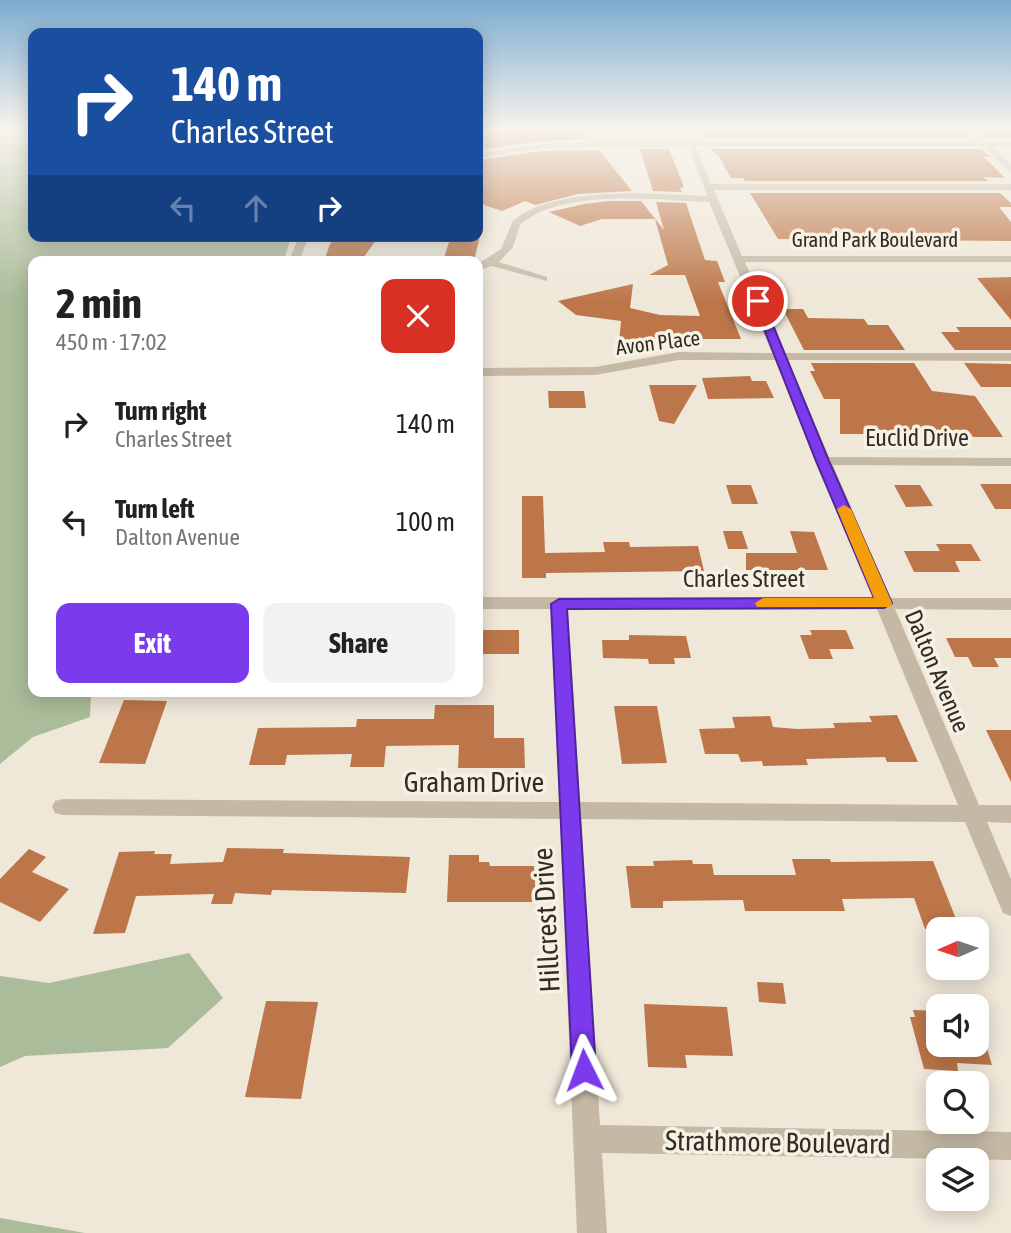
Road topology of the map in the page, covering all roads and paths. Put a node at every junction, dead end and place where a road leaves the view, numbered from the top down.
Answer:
1 (708, 186) edge
2 (1011, 187) edge
3 (711, 193) junction
4 (739, 259) junction
5 (1011, 259) edge
6 (492, 262) junction
7 (483, 266) edge
8 (544, 279) dead end
9 (782, 356) junction
10 (1011, 358) edge
11 (483, 372) edge
12 (822, 461) junction
13 (1011, 462) edge
14 (483, 603) edge
15 (884, 603) junction
16 (559, 604) junction
17 (1011, 604) edge
18 (63, 807) dead end
19 (570, 810) junction
20 (972, 814) junction
21 (1011, 814) edge
22 (1011, 906) edge
23 (587, 1139) junction
24 (1011, 1146) edge
25 (592, 1233) edge

1 - 3 street, Dalton Avenue
2 - 3 street
3 - 4 street, Dalton Avenue
3 - 6 street
4 - 5 street, Grand Park Boulevard
4 - 9 street, Dalton Avenue
6 - 7 street
6 - 8 street
9 - 10 street, Avon Place
9 - 11 street, Avon Place
9 - 12 street, Dalton Avenue
12 - 13 street, Euclid Drive
12 - 15 street, Dalton Avenue
14 - 16 street, Charles Street
15 - 16 street, Charles Street
15 - 17 street, Charles Street
15 - 20 street, Dalton Avenue
16 - 19 street, Hillcrest Drive
18 - 19 street, Graham Drive
19 - 20 street, Graham Drive
19 - 23 street, Hillcrest Drive
20 - 21 street, Graham Drive
20 - 22 street, Dalton Avenue
23 - 24 street, Strathmore Boulevard
23 - 25 street, Hillcrest Drive

